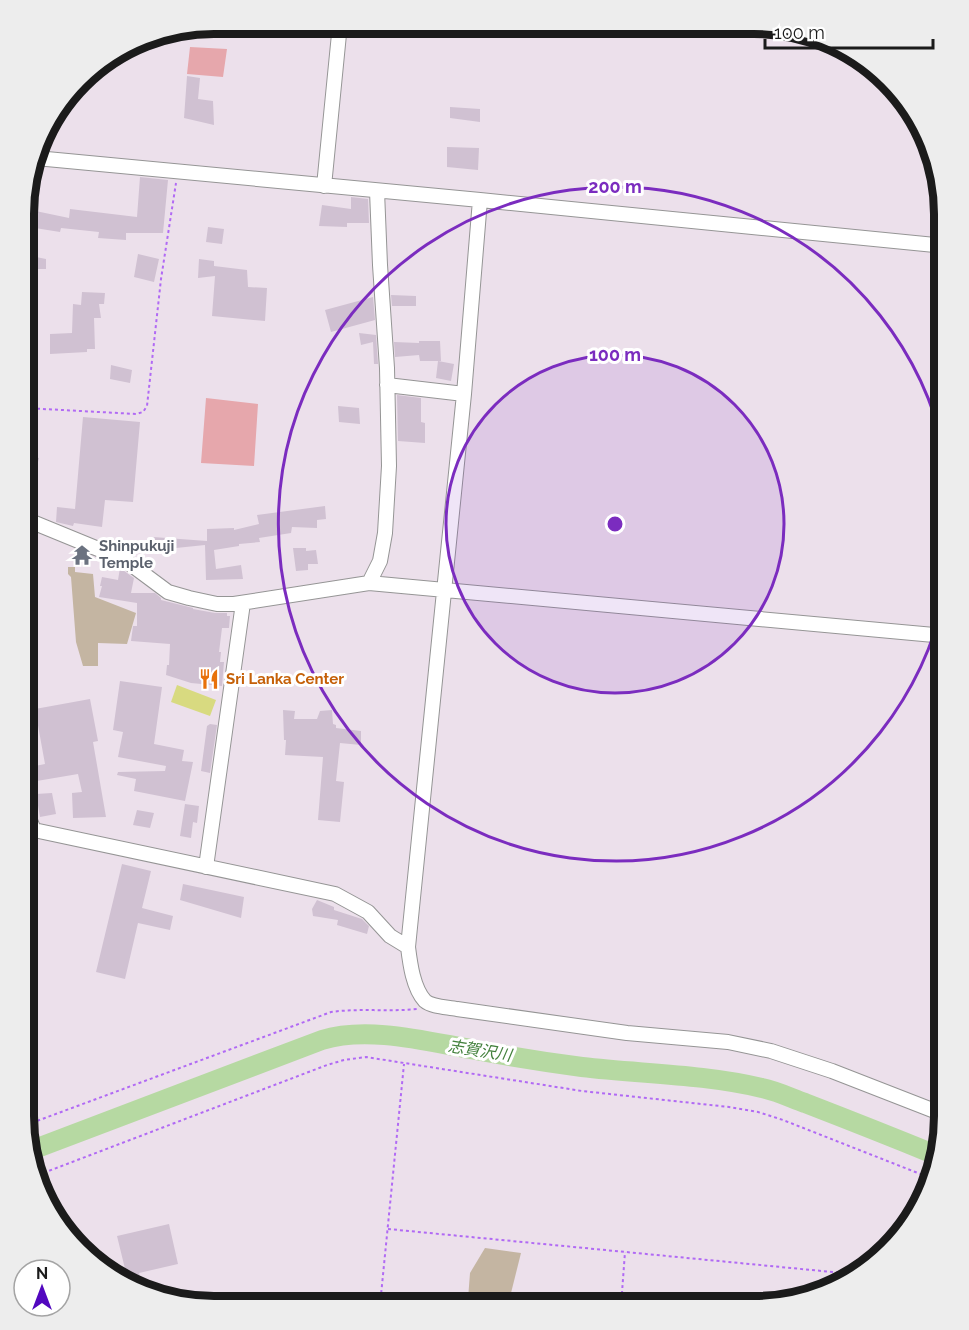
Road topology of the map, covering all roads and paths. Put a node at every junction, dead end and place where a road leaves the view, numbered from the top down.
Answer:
1 (339, 35) edge
2 (44, 159) edge
3 (178, 172) junction
4 (324, 186) junction
5 (377, 191) junction
6 (480, 200) junction
7 (934, 245) edge
8 (387, 385) junction
9 (464, 394) junction
10 (34, 408) edge
11 (34, 523) edge
12 (369, 583) junction
13 (443, 590) junction
14 (243, 603) junction
15 (934, 635) edge
16 (34, 830) edge
17 (206, 867) junction
18 (408, 947) junction
19 (426, 1002) junction
20 (404, 1064) junction
21 (934, 1111) edge
22 (35, 1122) edge
23 (44, 1173) edge
24 (924, 1175) edge
25 (388, 1229) junction
26 (625, 1252) junction
27 (841, 1273) edge
28 (381, 1296) edge
29 (622, 1296) edge

1 - 4 street
2 - 3 street
3 - 4 street
3 - 10 path
4 - 5 street
5 - 6 street
5 - 8 street
6 - 7 street
6 - 9 street
8 - 9 street
8 - 12 street
9 - 13 street
11 - 14 street
12 - 13 street
12 - 14 street
13 - 15 street
13 - 18 street
14 - 17 street
16 - 17 street
17 - 18 street
18 - 19 street
19 - 21 street
19 - 22 path
20 - 23 path
20 - 24 path
20 - 25 path
25 - 26 path
25 - 28 path
26 - 27 path
26 - 29 path

